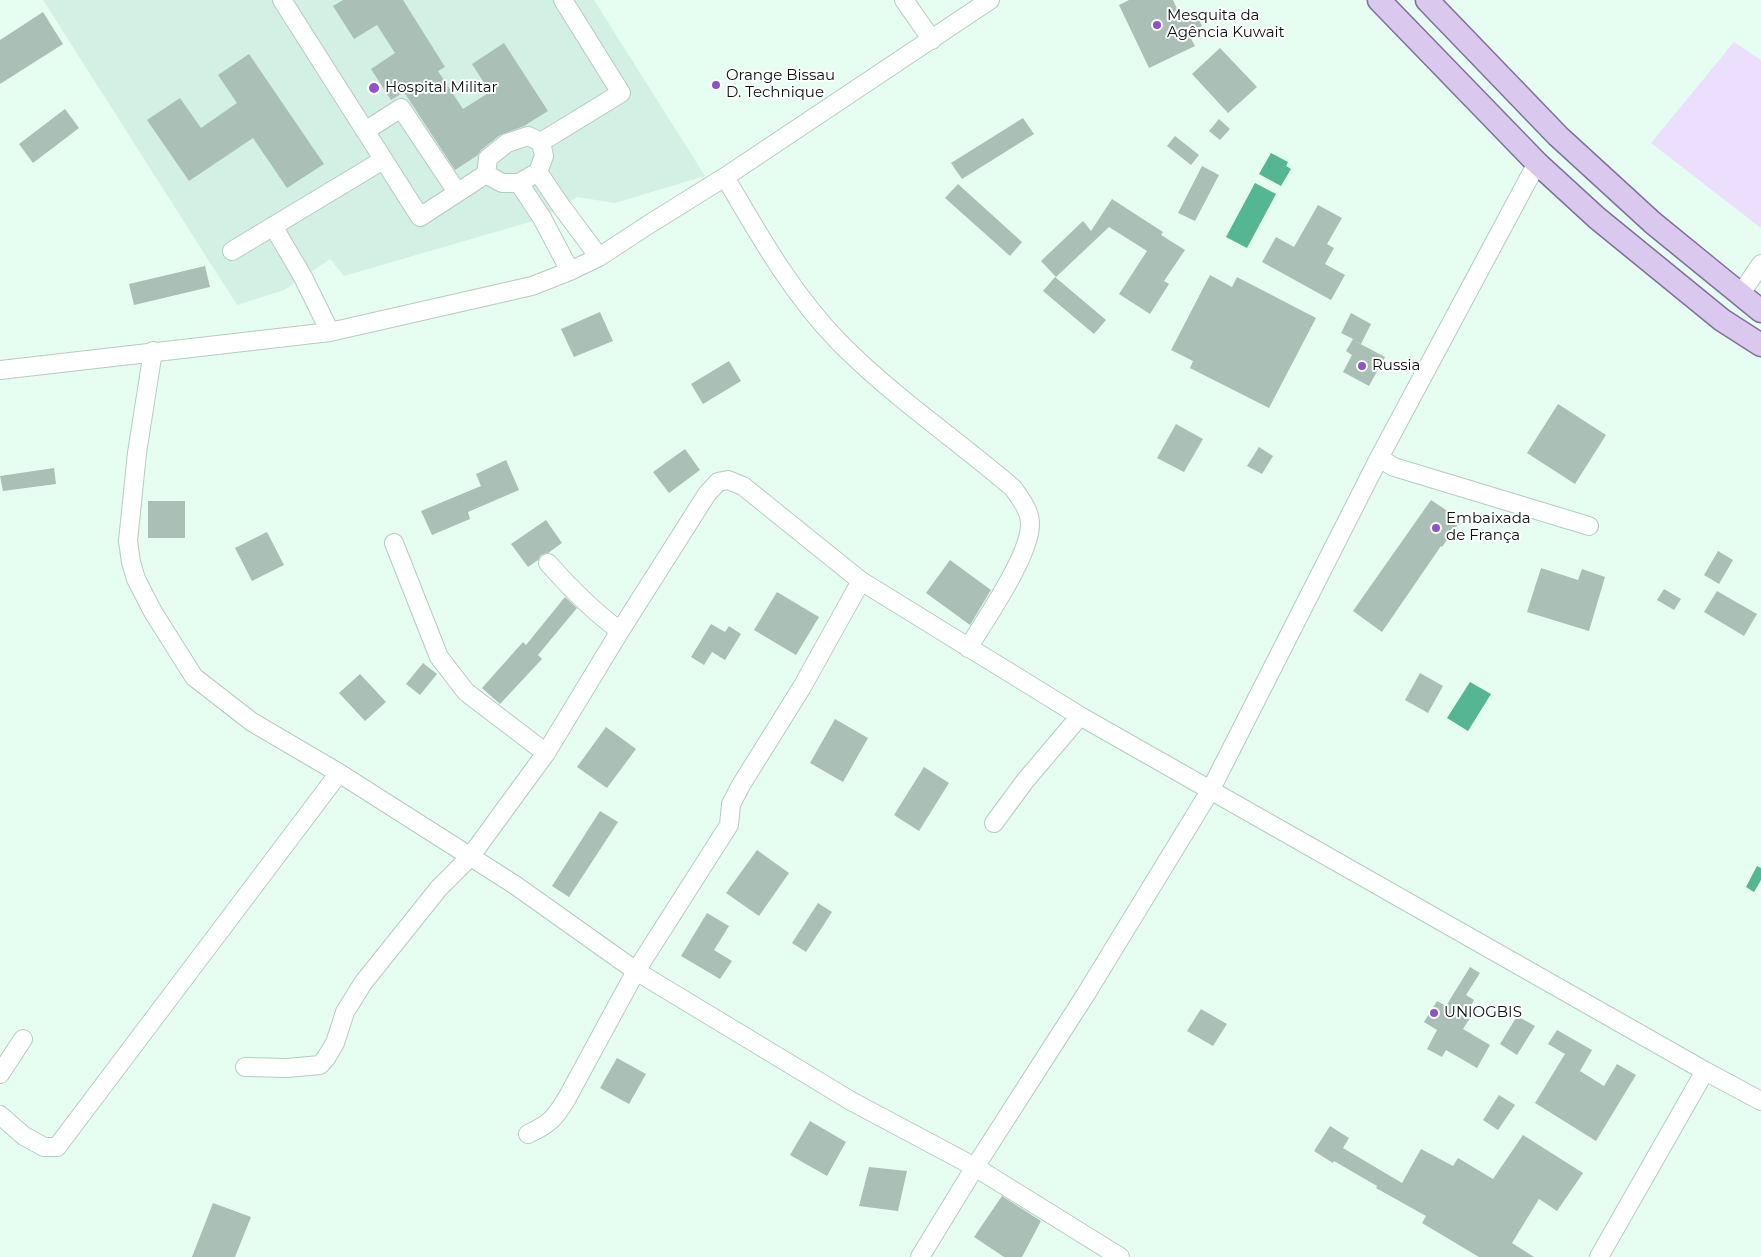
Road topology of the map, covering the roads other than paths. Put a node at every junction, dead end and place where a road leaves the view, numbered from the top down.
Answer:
1 (282, 0) edge
2 (563, 0) edge
3 (904, 0) edge
4 (990, 0) edge
5 (1379, 0) edge
6 (1427, 0) edge
7 (932, 40) junction
8 (364, 131) junction
9 (541, 142) junction
10 (383, 160) junction
11 (1537, 162) junction
12 (538, 172) junction
13 (486, 174) junction
14 (725, 178) junction
15 (519, 183) junction
16 (457, 192) junction
17 (273, 226) junction
18 (232, 251) dead end
19 (599, 257) junction
20 (1761, 264) edge
21 (570, 271) junction
22 (1740, 295) junction
23 (1761, 311) edge
24 (330, 332) junction
25 (1761, 345) edge
26 (153, 351) junction
27 (0, 370) edge
28 (1379, 458) junction
29 (1589, 526) dead end
30 (394, 543) dead end
31 (548, 563) dead end
32 (861, 581) junction
33 (620, 631) junction
34 (968, 648) junction
35 (1080, 716) junction
36 (546, 753) junction
37 (339, 772) junction
38 (1210, 791) junction
39 (994, 823) dead end
40 (470, 857) junction
41 (636, 971) junction
42 (23, 1039) dead end
43 (245, 1067) dead end
44 (1705, 1071) junction
45 (0, 1074) edge
46 (1761, 1101) edge
47 (0, 1115) edge
48 (528, 1134) dead end
49 (974, 1167) junction
50 (920, 1257) edge
51 (1120, 1257) edge
52 (1599, 1257) edge

1 - 8 street
2 - 9 street
3 - 7 street
4 - 7 street
5 - 11 main road
6 - 22 main road
7 - 14 street
8 - 10 street
8 - 16 street
9 - 12 street
9 - 13 street
10 - 16 street
10 - 17 street
11 - 25 main road
11 - 28 street
12 - 15 street
12 - 19 street
13 - 15 street
13 - 16 street
14 - 19 street
14 - 34 street
15 - 21 street
17 - 18 street
17 - 24 street
19 - 21 street
20 - 22 street
21 - 24 street
22 - 23 main road
24 - 26 street
26 - 27 street
26 - 37 street
28 - 29 street
28 - 38 street
30 - 36 street
31 - 33 street
32 - 33 street
32 - 34 street
32 - 41 street
33 - 36 street
34 - 35 street
35 - 38 street
35 - 39 street
36 - 40 street
37 - 40 street
37 - 47 street
38 - 44 street
38 - 49 street
40 - 41 street
40 - 43 street
41 - 48 street
41 - 49 street
42 - 45 street
44 - 46 street
44 - 52 street
49 - 50 street
49 - 51 street

